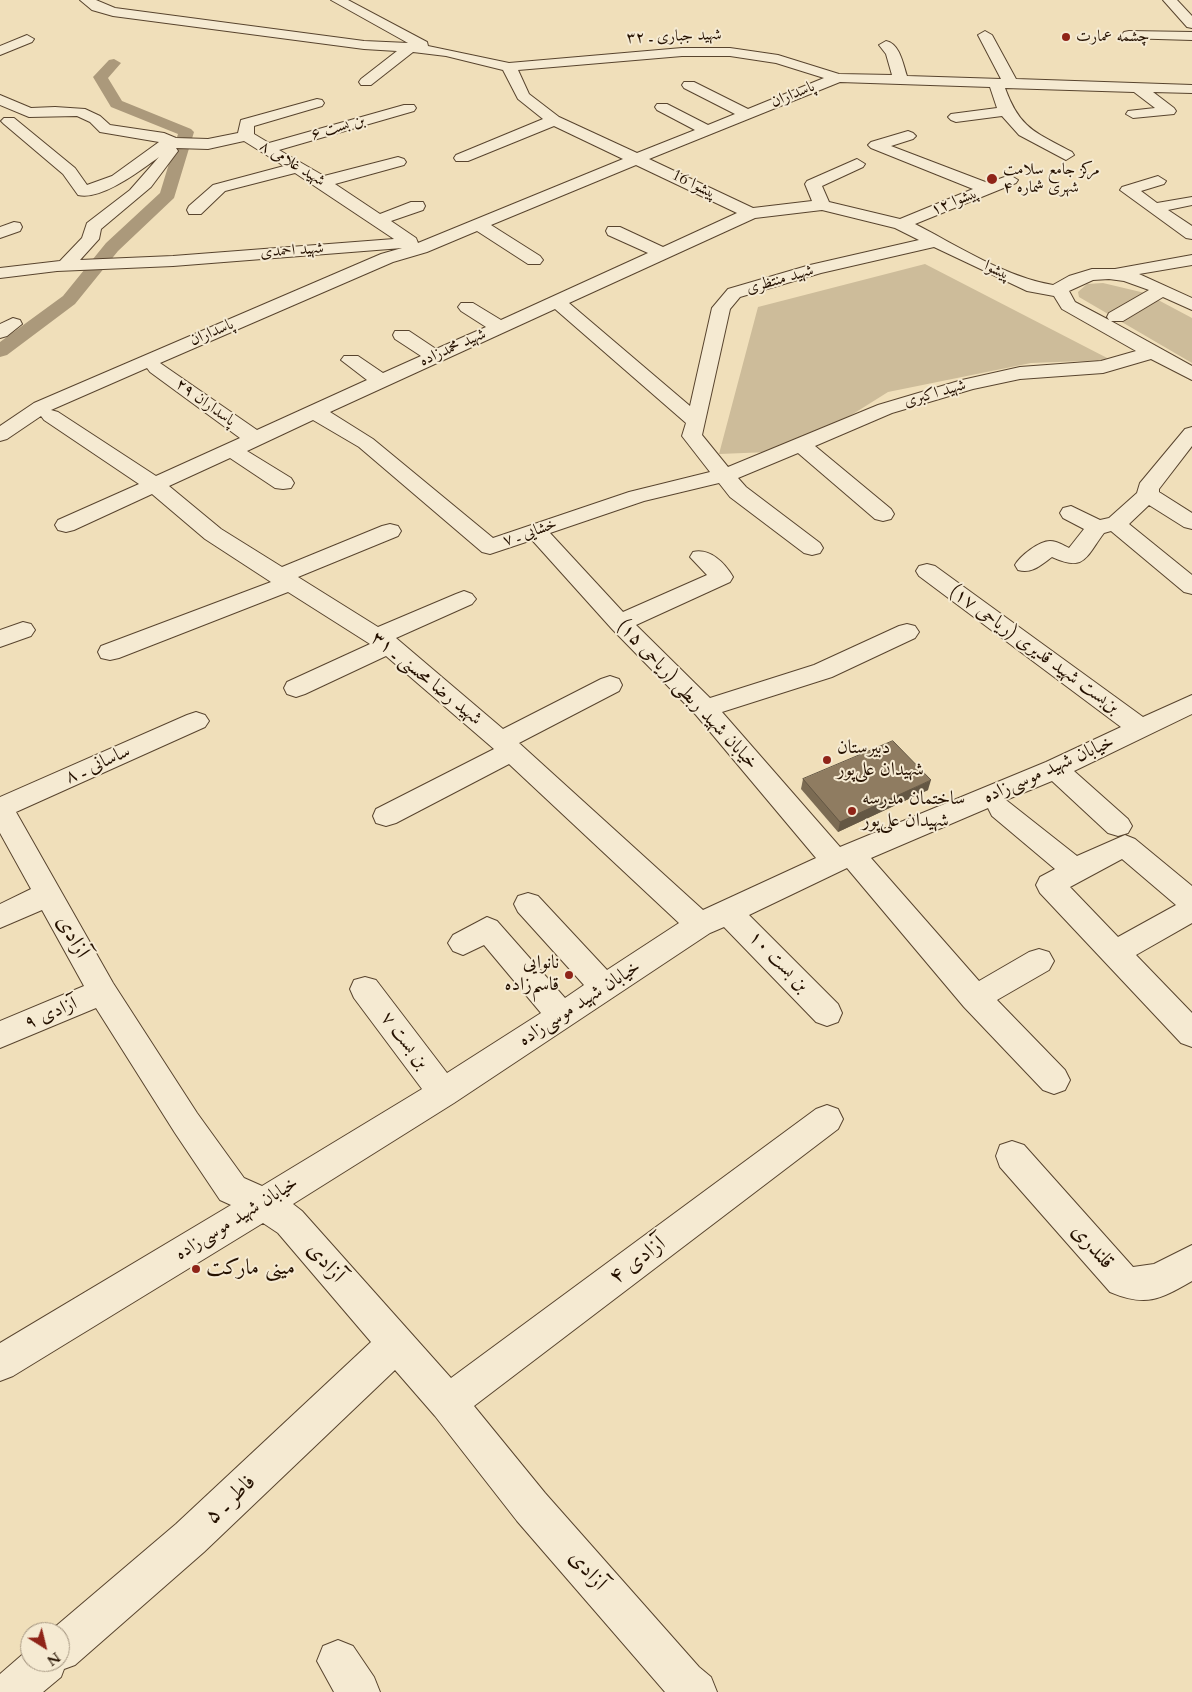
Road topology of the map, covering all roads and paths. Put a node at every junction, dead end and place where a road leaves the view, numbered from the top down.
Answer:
1 (87, 0) edge
2 (338, 0) edge
3 (1170, 0) edge
4 (1192, 24) edge
5 (985, 35) dead end
6 (1129, 35) dead end
7 (1192, 36) edge
8 (27, 39) dead end
9 (886, 45) dead end
10 (411, 47) junction
11 (432, 50) junction
12 (0, 51) edge
13 (758, 55) junction
14 (510, 67) junction
15 (733, 67) dead end
16 (838, 78) junction
17 (900, 80) junction
18 (366, 82) dead end
19 (1004, 84) junction
20 (689, 85) dead end
21 (1137, 88) junction
22 (1192, 89) edge
23 (0, 99) edge
24 (317, 103) dead end
25 (662, 106) dead end
26 (408, 108) dead end
27 (1006, 111) junction
28 (29, 113) junction
29 (747, 114) junction
30 (1133, 114) dead end
31 (956, 117) dead end
32 (554, 120) junction
33 (4, 122) edge
34 (707, 130) junction
35 (246, 136) junction
36 (908, 136) dead end
37 (172, 142) junction
38 (268, 148) junction
39 (1066, 155) dead end
40 (462, 158) dead end
41 (638, 158) junction
42 (398, 162) dead end
43 (857, 164) dead end
44 (298, 167) junction
45 (1010, 180) dead end
46 (1158, 181) dead end
47 (322, 182) junction
48 (988, 189) junction
49 (1189, 201) dead end
50 (822, 205) junction
51 (417, 206) dead end
52 (1155, 208) junction
53 (195, 210) dead end
54 (751, 213) junction
55 (380, 220) junction
56 (478, 224) junction
57 (901, 224) junction
58 (614, 231) dead end
59 (1192, 234) edge
60 (936, 241) junction
61 (416, 245) junction
62 (662, 253) junction
63 (534, 260) dead end
64 (1192, 260) edge
65 (71, 265) junction
66 (2, 271) edge
67 (1113, 274) junction
68 (1162, 290) junction
69 (1061, 292) junction
70 (556, 301) junction
71 (1192, 305) edge
72 (467, 307) dead end
73 (1116, 317) dead end
74 (499, 327) junction
75 (402, 335) dead end
76 (1153, 352) junction
77 (434, 356) junction
78 (351, 360) dead end
79 (157, 368) junction
80 (1192, 374) edge
81 (380, 381) junction
82 (313, 411) junction
83 (51, 416) junction
84 (697, 422) junction
85 (4, 432) edge
86 (1192, 433) edge
87 (254, 438) junction
88 (800, 445) junction
89 (230, 448) junction
90 (727, 475) junction
91 (283, 483) dead end
92 (154, 484) junction
93 (1148, 495) junction
94 (1071, 513) dead end
95 (883, 514) dead end
96 (1192, 522) edge
97 (66, 525) dead end
98 (1106, 526) junction
99 (390, 531) dead end
100 (536, 531) junction
101 (812, 548) dead end
102 (701, 557) dead end
103 (1026, 565) dead end
104 (927, 572) dead end
105 (285, 580) junction
106 (1192, 587) edge
107 (464, 599) dead end
108 (620, 623) junction
109 (1037, 627) dead end
110 (23, 630) dead end
111 (907, 632) dead end
112 (1015, 638) junction
113 (0, 639) edge
114 (383, 641) junction
115 (110, 652) dead end
116 (610, 685) dead end
117 (296, 688) dead end
118 (1192, 704) edge
119 (705, 709) junction
120 (196, 721) dead end
121 (1142, 728) junction
122 (506, 746) junction
123 (1055, 769) junction
124 (0, 808) edge
125 (1001, 809) dead end
126 (386, 816) dead end
127 (1121, 836) junction
128 (843, 858) junction
129 (1074, 869) junction
130 (1186, 886) edge
131 (48, 894) junction
132 (528, 904) dead end
133 (1192, 909) edge
134 (728, 912) junction
135 (0, 917) edge
136 (700, 925) junction
137 (475, 936) dead end
138 (1115, 953) junction
139 (1039, 961) dead end
140 (605, 988) junction
141 (365, 989) dead end
142 (102, 992) junction
143 (975, 998) junction
144 (827, 1013) dead end
145 (562, 1016) junction
146 (1189, 1027) edge
147 (0, 1035) edge
148 (1054, 1080) dead end
149 (443, 1093) junction
150 (827, 1119) dead end
151 (1012, 1156) dead end
152 (263, 1203) junction
153 (1192, 1262) edge
154 (396, 1344) junction
155 (0, 1363) edge
156 (448, 1403) junction
157 (70, 1641) edge
158 (34, 1672) edge
159 (11, 1692) edge
160 (696, 1692) edge

1 - 10 street
2 - 11 street
3 - 4 street
5 - 19 street
6 - 7 street
8 - 12 street
9 - 17 street
10 - 11 street
10 - 18 street
11 - 14 street, شهید جباری ـ ۳۲
13 - 14 street, شهید جباری ـ ۳۲
13 - 15 street
13 - 16 street, شهید جباری ـ ۳۲
14 - 32 street, پیشوا 16
16 - 17 street, پاسداران
16 - 29 street, پاسداران
17 - 19 street, پاسداران
19 - 21 street, پاسداران
19 - 27 street
20 - 29 street
21 - 22 street, پاسداران
21 - 30 street
23 - 28 street
24 - 35 street, ۸ شهید غلامی
25 - 34 street
26 - 38 street, بن بست ۶
27 - 31 street
27 - 39 street
28 - 33 street
28 - 37 street
29 - 34 street, پاسداران
32 - 40 street
32 - 41 street, پیشوا 16
33 - 37 street
34 - 41 street, پاسداران
35 - 37 street
35 - 38 street, ۸ شهید غلامی
36 - 48 street
37 - 65 street
38 - 44 street, ۸ شهید غلامی
41 - 54 street, پیشوا 16
41 - 56 street, پاسداران
42 - 47 street
43 - 50 street
44 - 47 street, ۸ شهید غلامی
44 - 53 street
45 - 48 street, پیشوا ۱۲
46 - 52 street
47 - 55 street, ۸ شهید غلامی
48 - 57 street, پیشوا ۱۲
49 - 52 street
50 - 54 street, پیشوا
50 - 57 street, پیشوا
51 - 55 street
52 - 59 street
54 - 62 street, شهید محمدزاده
55 - 61 street, ۸ شهید غلامی
56 - 61 street, پاسداران
56 - 63 street
57 - 60 street, پیشوا
58 - 62 street
60 - 69 street, پیشوا
60 - 84 street, شهید منتظری
61 - 65 street, شهید احمدی
61 - 79 street, پاسداران
61 - 85 street, پاسداران
62 - 70 street, شهید محمدزاده
64 - 67 street
65 - 66 street, شهید احمدی
67 - 68 street
67 - 69 street
68 - 71 street
68 - 73 street
69 - 76 street
70 - 74 street, شهید محمدزاده
70 - 84 street
72 - 74 street
74 - 77 street, شهید محمدزاده
75 - 77 street
76 - 80 street
76 - 88 street, شهید اکبری
77 - 81 street, شهید محمدزاده
78 - 81 street
79 - 83 street, پاسداران
79 - 87 street, پاسداران ۲۹
81 - 82 street, شهید محمدزاده
82 - 87 street, شهید محمدزاده
82 - 100 street, خشایی ـ ۷
83 - 85 street, پاسداران
83 - 92 street, شهید رضا محسنی ـ ۳۱
84 - 90 street, شهید منتظری
86 - 93 street
87 - 89 street, شهید محمدزاده
88 - 90 street, شهید اکبری
88 - 95 street
89 - 91 street
89 - 92 street, شهید محمدزاده
90 - 100 street, خشایی ـ ۷
90 - 101 street
92 - 97 street, شهید محمدزاده
92 - 105 street, شهید رضا محسنی ـ ۳۱
93 - 96 street
93 - 98 street
94 - 98 street
98 - 103 street
98 - 106 street
99 - 105 street
100 - 108 street, خیابان شهید ربطی (ریاحی ۱۵)
102 - 108 street
104 - 112 street, بن‌بست شهید قدیری (ریاحی ۱۷)
105 - 114 street, شهید رضا محسنی ـ ۳۱
105 - 115 street
107 - 114 street
108 - 119 street, خیابان شهید ربطی (ریاحی ۱۵)
109 - 112 street
110 - 113 street
111 - 119 street
112 - 121 street, بن‌بست شهید قدیری (ریاحی ۱۷)
114 - 117 street
114 - 122 street, شهید رضا محسنی ـ ۳۱
116 - 122 street
118 - 121 street, خیابان شهید موسی‌زاده
119 - 128 street, خیابان شهید ربطی (ریاحی ۱۵)
120 - 124 street, ساسانی ـ ۸
121 - 123 street, خیابان شهید موسی‌زاده
122 - 126 street
122 - 136 street, شهید رضا محسنی ـ ۳۱
123 - 127 street
123 - 128 street, خیابان شهید موسی‌زاده
124 - 131 street, آزادی
125 - 129 street
127 - 129 street
127 - 130 street
128 - 134 street, خیابان شهید موسی‌زاده
128 - 143 street, خیابان شهید ربطی (ریاحی ۱۵)
129 - 138 street
131 - 135 street
131 - 142 street, آزادی
132 - 140 street
133 - 138 street
134 - 136 street, خیابان شهید موسی‌زاده
134 - 144 street, بن بست ۱۰
136 - 140 street, خیابان شهید موسی‌زاده
137 - 145 street
138 - 146 street
139 - 143 street
140 - 145 street, خیابان شهید موسی‌زاده
141 - 149 street, بن بست ۷
142 - 147 street, آزادی ۹
142 - 152 street, آزادی
143 - 148 street, خیابان شهید ربطی (ریاحی ۱۵)
145 - 149 street, خیابان شهید موسی‌زاده
149 - 152 street, خیابان شهید موسی‌زاده
150 - 156 street, آزادی ۴
151 - 153 street, قلندری
152 - 154 street, آزادی
152 - 155 street, خیابان شهید موسی‌زاده
154 - 156 street, آزادی
154 - 157 street, فاطر ـ ۵
156 - 160 street, آزادی
158 - 159 street

